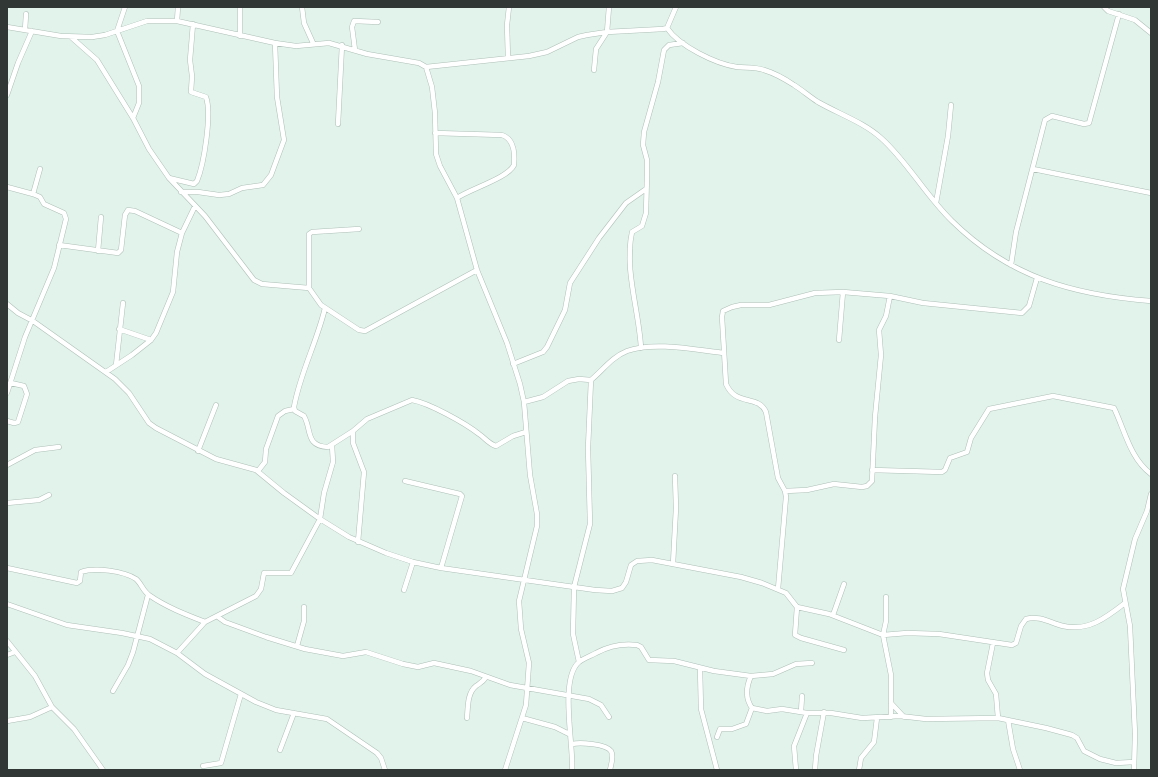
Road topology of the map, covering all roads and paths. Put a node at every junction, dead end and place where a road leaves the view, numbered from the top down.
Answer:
1 (125, 7) edge
2 (178, 7) edge
3 (240, 7) edge
4 (302, 7) edge
5 (509, 7) edge
6 (609, 7) edge
7 (676, 7) edge
8 (1104, 7) edge
9 (26, 14) dead end
10 (1119, 14) junction
11 (177, 21) junction
12 (378, 22) dead end
13 (193, 24) junction
14 (7, 27) edge
15 (667, 28) junction
16 (25, 30) junction
17 (32, 31) junction
18 (117, 31) junction
19 (607, 32) junction
20 (1151, 34) edge
21 (71, 36) junction
22 (240, 36) junction
23 (275, 43) junction
24 (313, 43) junction
25 (683, 43) junction
26 (342, 45) junction
27 (355, 50) junction
28 (508, 58) junction
29 (426, 67) junction
30 (594, 70) dead end
31 (7, 95) edge
32 (951, 105) dead end
33 (133, 118) junction
34 (338, 124) dead end
35 (435, 133) junction
36 (40, 169) dead end
37 (1033, 169) junction
38 (169, 178) junction
39 (7, 187) edge
40 (646, 189) junction
41 (181, 192) junction
42 (1151, 193) edge
43 (33, 194) junction
44 (457, 198) junction
45 (936, 203) junction
46 (195, 206) junction
47 (101, 217) dead end
48 (359, 229) dead end
49 (182, 232) junction
50 (59, 245) junction
51 (98, 250) junction
52 (1011, 264) junction
53 (477, 270) junction
54 (1037, 278) junction
55 (309, 288) junction
56 (843, 292) junction
57 (890, 296) junction
58 (1151, 301) edge
59 (123, 303) dead end
60 (7, 304) edge
61 (325, 308) junction
62 (33, 321) junction
63 (119, 329) junction
64 (151, 340) junction
65 (839, 340) dead end
66 (641, 348) junction
67 (723, 353) junction
68 (513, 364) junction
69 (116, 365) junction
70 (106, 372) junction
71 (591, 380) junction
72 (11, 384) junction
73 (7, 393) edge
74 (524, 402) junction
75 (216, 405) dead end
76 (294, 409) junction
77 (7, 421) edge
78 (352, 431) junction
79 (526, 432) junction
80 (332, 444) junction
81 (59, 448) dead end
82 (198, 451) junction
83 (7, 466) edge
84 (872, 470) junction
85 (258, 471) junction
86 (1151, 474) edge
87 (675, 476) dead end
88 (405, 481) dead end
89 (785, 491) junction
90 (1151, 494) edge
91 (49, 496) dead end
92 (7, 503) edge
93 (320, 519) junction
94 (358, 542) junction
95 (413, 562) junction
96 (673, 564) junction
97 (7, 568) edge
98 (441, 568) junction
99 (524, 580) junction
100 (844, 584) dead end
101 (574, 587) junction
102 (778, 589) junction
103 (404, 590) dead end
104 (148, 595) junction
105 (886, 596) dead end
106 (1125, 603) junction
107 (7, 604) edge
108 (797, 606) junction
109 (304, 607) dead end
110 (833, 615) junction
111 (218, 617) junction
112 (205, 622) junction
113 (883, 635) junction
114 (138, 636) junction
115 (7, 641) edge
116 (993, 643) junction
117 (296, 646) junction
118 (844, 650) dead end
119 (15, 652) junction
120 (177, 653) junction
121 (7, 655) edge
122 (579, 662) junction
123 (812, 663) dead end
124 (700, 668) junction
125 (751, 676) junction
126 (486, 677) junction
127 (527, 688) junction
128 (113, 691) dead end
129 (240, 694) junction
130 (570, 695) junction
131 (802, 696) dead end
132 (891, 703) junction
133 (52, 707) junction
134 (752, 708) junction
135 (801, 712) junction
136 (807, 712) junction
137 (824, 712) junction
138 (294, 713) junction
139 (609, 717) dead end
140 (891, 717) junction
141 (904, 717) junction
142 (468, 718) dead end
143 (522, 718) junction
144 (877, 718) junction
145 (998, 718) junction
146 (1008, 720) junction
147 (7, 721) edge
148 (569, 734) junction
149 (717, 737) dead end
150 (572, 744) junction
151 (280, 750) dead end
152 (1134, 762) junction
153 (383, 764) junction
154 (203, 766) dead end
155 (102, 770) edge
156 (380, 770) edge
157 (385, 770) edge
158 (505, 770) edge
159 (572, 770) edge
160 (610, 770) edge
161 (717, 770) edge
162 (796, 770) edge
163 (815, 770) edge
164 (859, 770) edge
165 (1020, 770) edge
166 (1134, 770) edge

1 - 18 street
2 - 11 street
3 - 22 street
4 - 24 street
5 - 28 street
6 - 19 street
7 - 15 street
8 - 10 street
9 - 16 street
10 - 20 street
10 - 37 street
11 - 13 street
11 - 18 street
12 - 27 street
13 - 22 street
13 - 38 street
14 - 16 street
15 - 19 street
15 - 25 street
16 - 17 street
17 - 21 street
17 - 31 street
18 - 21 street
18 - 33 street
19 - 28 street
19 - 30 street
21 - 33 street
22 - 23 street
23 - 24 street
23 - 41 street
24 - 26 street
25 - 40 street
25 - 45 street
26 - 27 street
26 - 34 street
27 - 29 street
28 - 29 street
29 - 35 street
32 - 45 street
33 - 38 street
35 - 44 street
35 - 44 street
36 - 43 street
37 - 42 street
37 - 52 street
38 - 41 street
39 - 43 street
40 - 66 street
40 - 68 street
41 - 46 street
43 - 50 street
44 - 53 street
45 - 52 street
46 - 49 street
46 - 55 street
47 - 51 street
48 - 55 street
49 - 51 street
49 - 64 street
50 - 51 street
50 - 62 street
52 - 54 street
53 - 61 street
53 - 68 street
54 - 57 street
54 - 58 street
55 - 61 street
56 - 57 street
56 - 65 street
56 - 67 street
57 - 84 street
59 - 63 street
60 - 62 street
61 - 76 street
62 - 70 street
62 - 72 street
63 - 64 street
63 - 69 street
64 - 69 street
66 - 67 street
66 - 71 street
67 - 89 street
68 - 74 street
69 - 70 street
70 - 82 street
71 - 74 street
71 - 101 street
72 - 73 street
72 - 77 street
74 - 79 street
75 - 82 street
76 - 80 street
76 - 85 street
78 - 79 street
78 - 80 street
78 - 94 street
79 - 99 street
80 - 93 street
81 - 83 street
82 - 85 street
84 - 86 street
84 - 89 street
85 - 93 street
87 - 96 street
88 - 98 street
89 - 102 street
90 - 106 street
91 - 92 street
93 - 94 street
93 - 111 street
94 - 95 street
95 - 98 street
95 - 103 street
96 - 101 street
96 - 102 street
97 - 104 street
98 - 99 street
99 - 101 street
99 - 127 street
100 - 110 street
101 - 122 street
102 - 108 street
104 - 112 street
104 - 114 street
105 - 113 street
106 - 116 street
106 - 152 street
107 - 114 street
108 - 110 street
108 - 118 street
109 - 117 street
110 - 113 street
111 - 112 street
111 - 117 street
112 - 120 street
113 - 116 street
113 - 132 street
114 - 120 street
114 - 128 street
115 - 119 street
116 - 145 street
117 - 126 street
119 - 121 street
119 - 133 street
120 - 129 street
122 - 124 street
122 - 130 street
123 - 125 street
124 - 125 street
124 - 161 street
125 - 134 street
126 - 127 street
126 - 142 street
127 - 130 street
127 - 143 street
129 - 138 street
129 - 154 street
130 - 139 street
130 - 148 street
131 - 135 street
132 - 140 street
132 - 141 street
133 - 147 street
133 - 155 street
134 - 135 street
134 - 149 street
135 - 136 street
136 - 137 street
136 - 162 street
137 - 144 street
137 - 163 street
138 - 151 street
138 - 153 street
140 - 141 street
140 - 144 street
141 - 145 street
143 - 148 street
143 - 158 street
144 - 164 street
145 - 146 street
146 - 152 street
146 - 165 street
148 - 150 street
150 - 159 street
150 - 160 street
152 - 166 street
153 - 156 street
153 - 157 street

